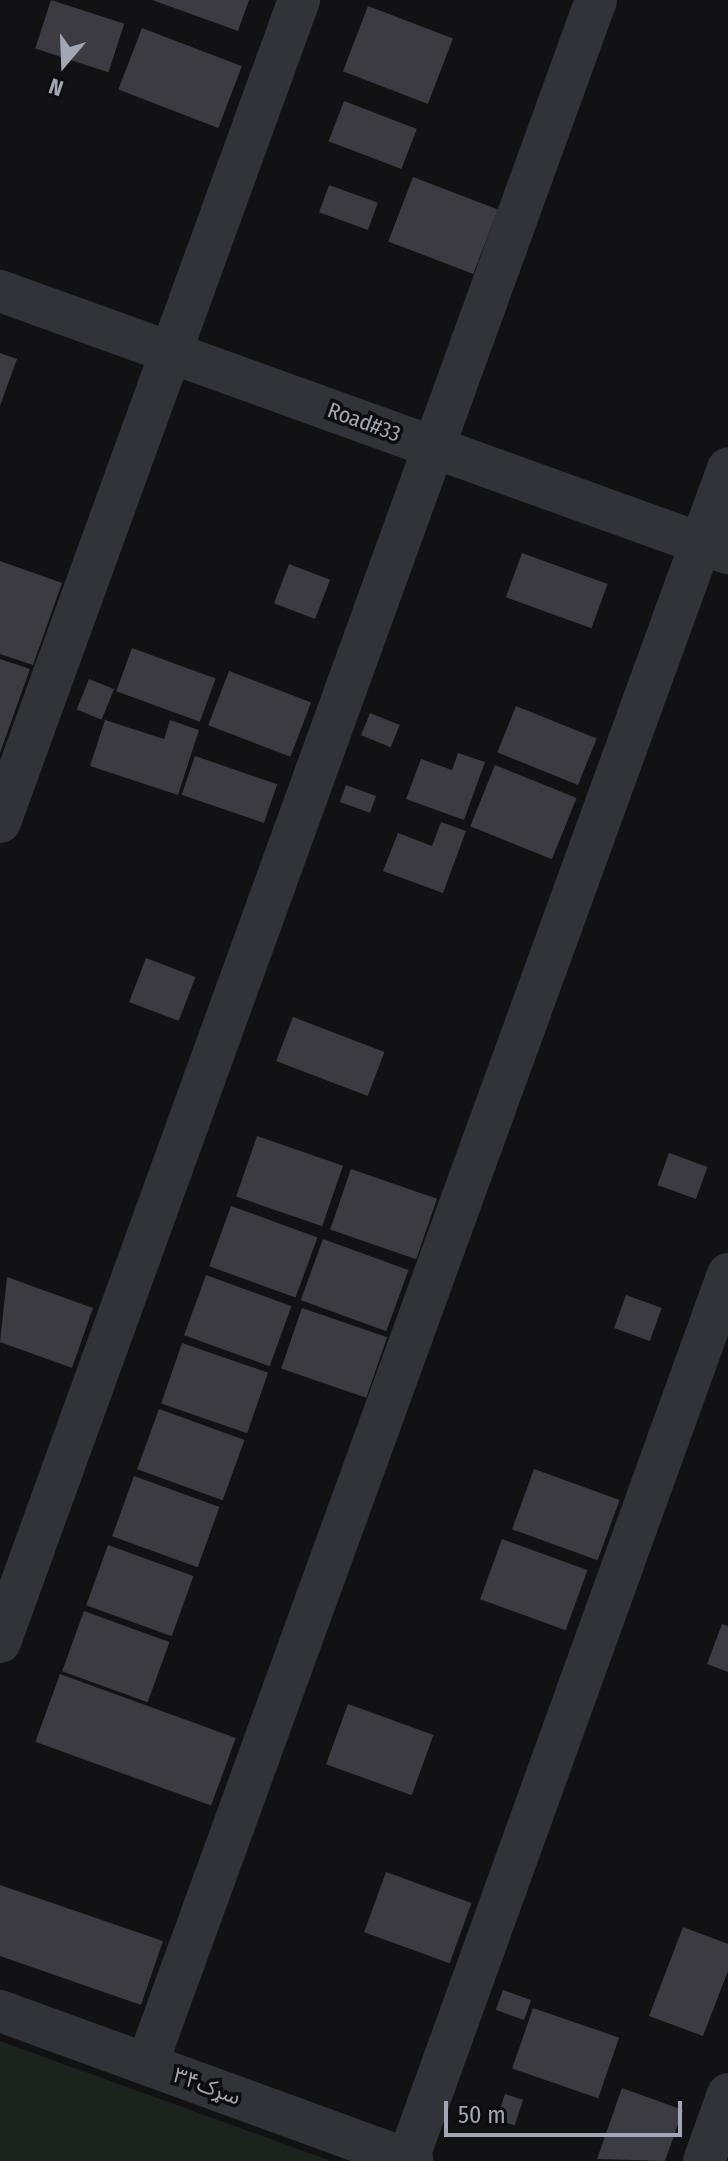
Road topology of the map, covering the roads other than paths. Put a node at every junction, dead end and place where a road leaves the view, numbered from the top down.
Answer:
1 (299, 0) edge
2 (596, 0) edge
3 (0, 291) edge
4 (169, 352) junction
5 (435, 447) junction
6 (728, 469) edge
7 (715, 548) edge
8 (0, 822) edge
9 (728, 1274) edge
10 (0, 1642) edge
11 (0, 2011) edge
12 (147, 2064) junction
13 (728, 2094) edge
14 (411, 2160) edge
15 (704, 2161) edge

1 - 4 street
2 - 5 street
3 - 4 street, Road#33
4 - 5 street, Road#33
4 - 8 street
5 - 7 street, Road#33
5 - 10 street
6 - 7 street
7 - 12 street
9 - 14 street
11 - 12 street, ۳۴سړک
12 - 14 street, ۳۴سړک
13 - 15 street

